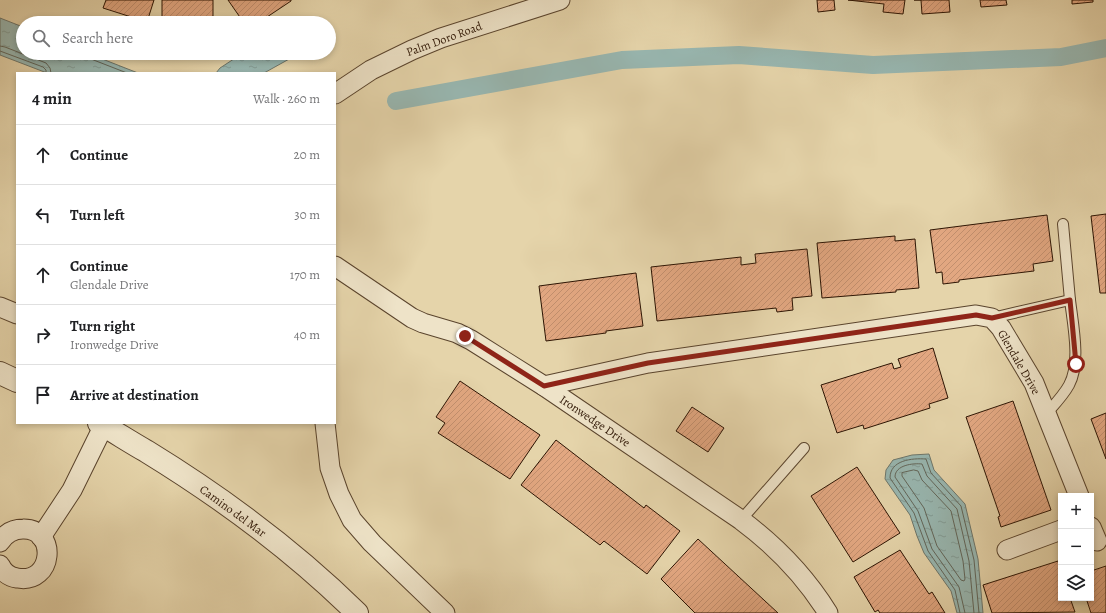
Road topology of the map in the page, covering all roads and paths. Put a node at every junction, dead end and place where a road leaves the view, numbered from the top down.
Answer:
1 (560, 0) edge
2 (336, 93) edge
3 (1063, 224) dead end
4 (336, 267) edge
5 (1070, 300) junction
6 (0, 307) edge
7 (16, 314) edge
8 (992, 318) junction
9 (0, 373) edge
10 (16, 381) edge
11 (544, 386) junction
12 (1046, 414) junction
13 (102, 424) edge
14 (325, 424) edge
15 (804, 448) dead end
16 (1078, 493) edge
17 (741, 520) junction
18 (1058, 531) edge
19 (2, 537) edge
20 (41, 537) junction
21 (1007, 550) dead end
22 (2, 570) edge
23 (357, 613) edge
24 (445, 613) edge
25 (828, 613) edge

1 - 2 street, Palm Doro Road
3 - 5 lane
4 - 11 street, Ironwedge Drive
5 - 8 lane
5 - 12 lane
6 - 7 street
8 - 11 street, Glendale Drive
8 - 12 street, Glendale Drive
9 - 10 street
11 - 17 street, Ironwedge Drive
12 - 16 street, Glendale Drive
13 - 20 street
13 - 23 street, Camino del Mar
14 - 24 street
15 - 17 lane
17 - 25 street, Ironwedge Drive
18 - 21 street
19 - 20 street
20 - 22 street

